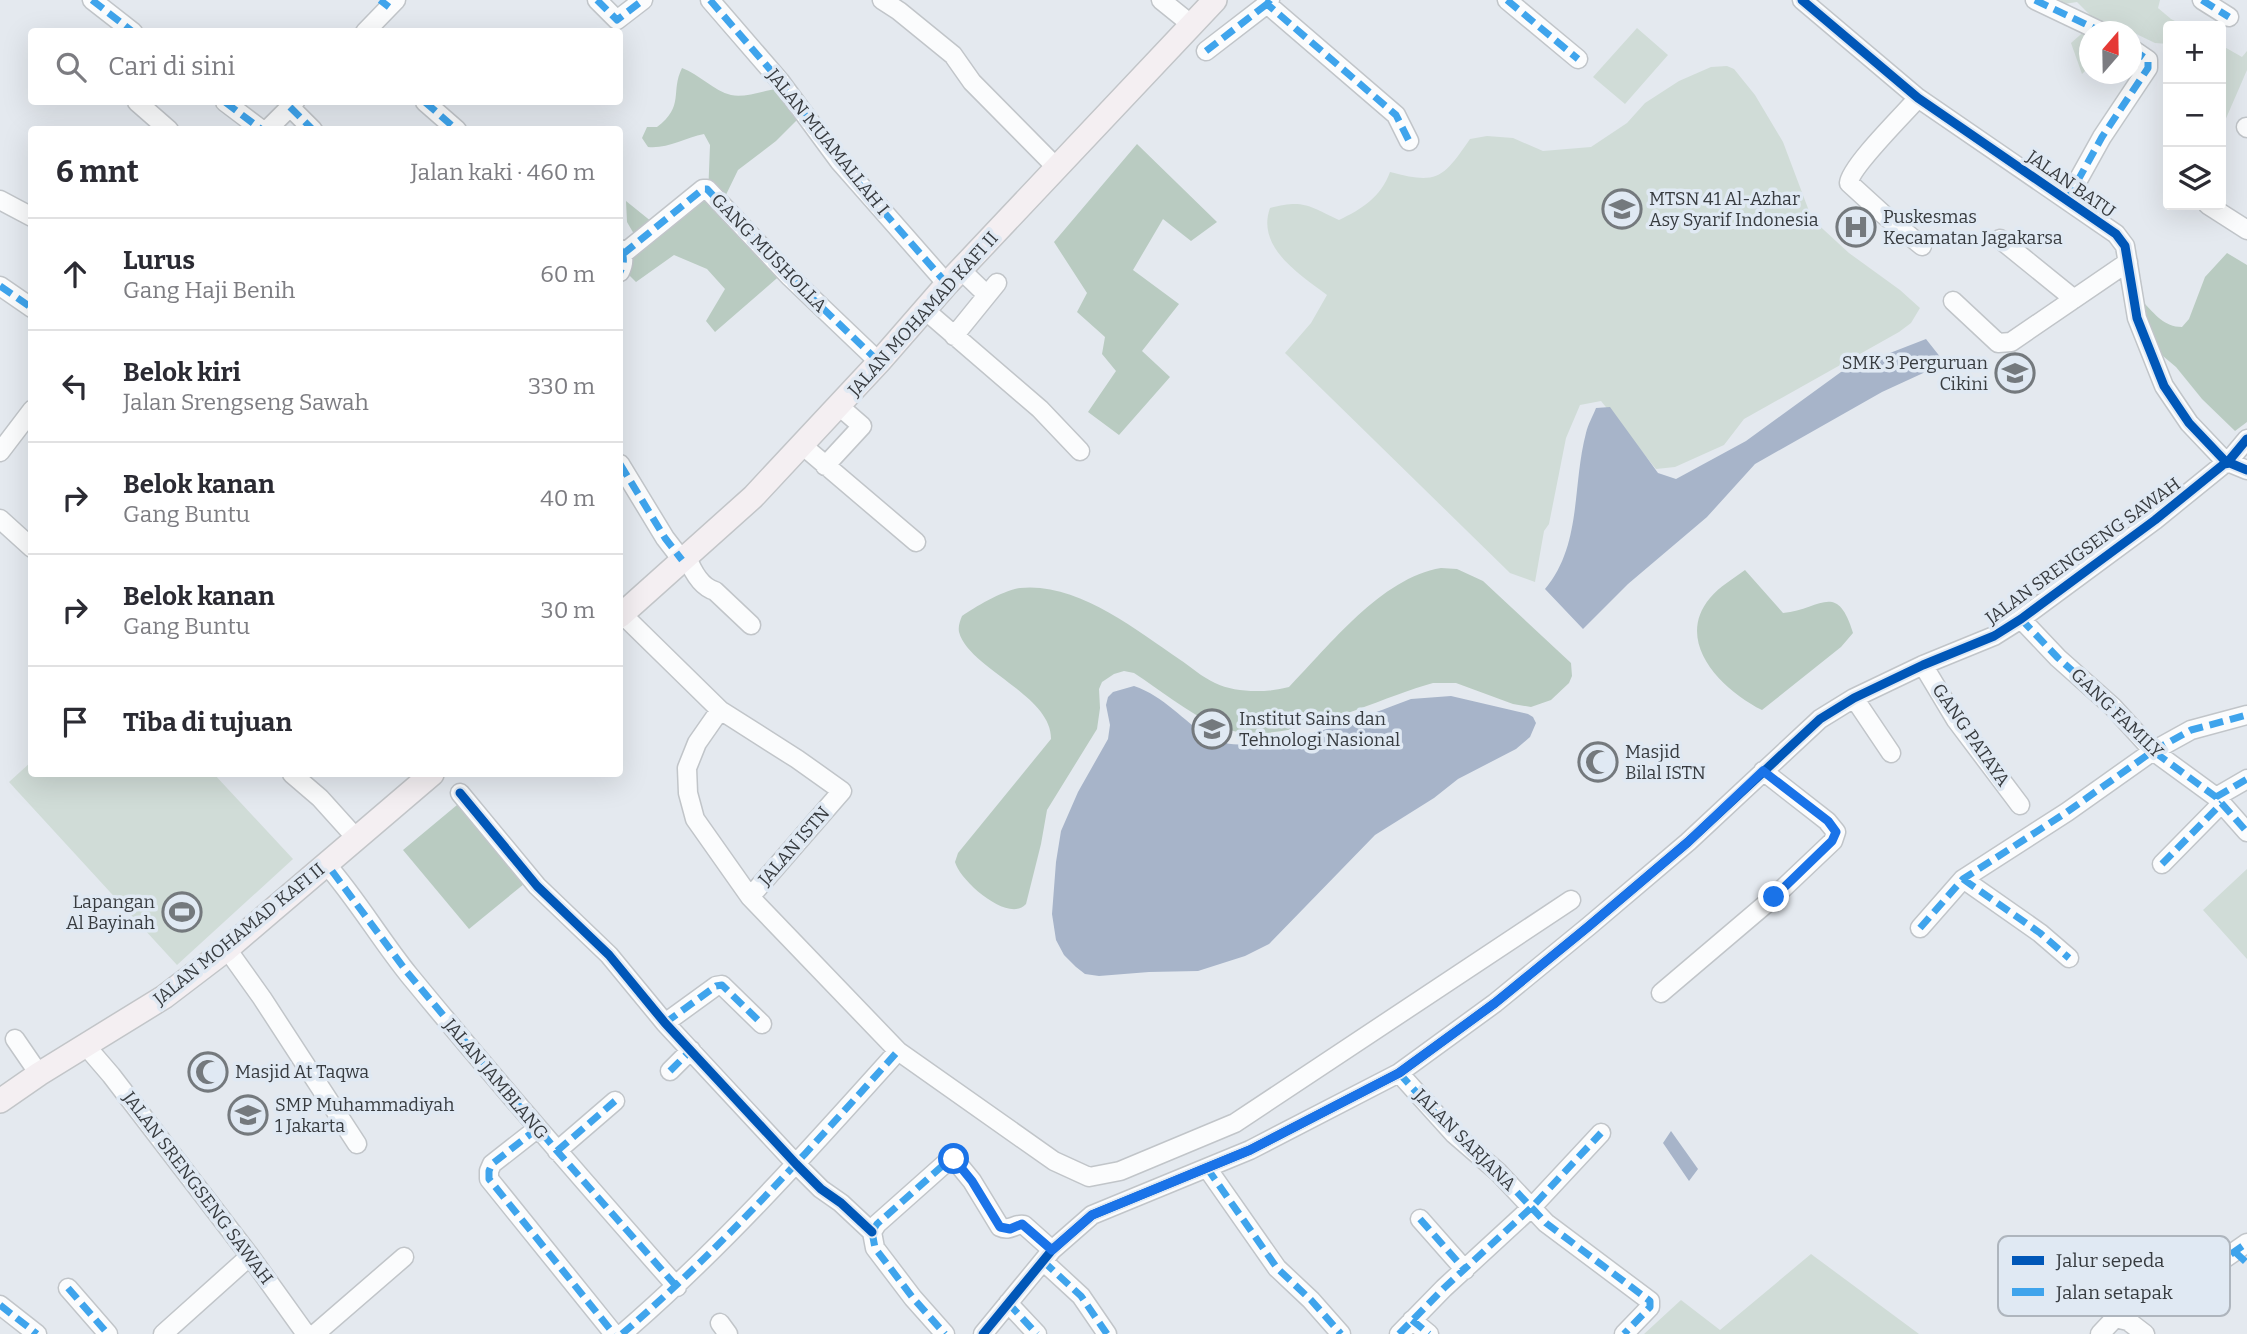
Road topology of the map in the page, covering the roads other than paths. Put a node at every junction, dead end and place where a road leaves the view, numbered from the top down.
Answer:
1 (92, 0) edge
2 (597, 0) edge
3 (643, 0) edge
4 (710, 0) edge
5 (882, 0) edge
6 (1161, 0) edge
7 (1215, 0) edge
8 (1507, 0) edge
9 (2035, 0) edge
10 (2202, 0) edge
11 (388, 2) edge
12 (1268, 2) edge
13 (1810, 2) edge
14 (2229, 17) dead end
15 (2079, 21) edge
16 (1192, 24) junction
17 (128, 28) edge
18 (368, 28) edge
19 (1206, 51) dead end
20 (2142, 56) edge
21 (1578, 60) dead end
22 (2142, 77) edge
23 (2137, 84) edge
24 (1918, 99) junction
25 (140, 105) edge
26 (229, 105) edge
27 (292, 105) edge
28 (294, 105) edge
29 (428, 105) edge
30 (164, 126) edge
31 (259, 126) edge
32 (269, 126) edge
33 (310, 126) edge
34 (452, 126) edge
35 (1409, 141) dead end
36 (1057, 168) junction
37 (0, 200) edge
38 (2067, 200) junction
39 (2216, 210) edge
40 (28, 215) edge
41 (2247, 230) edge
42 (2000, 239) dead end
43 (1922, 246) dead end
44 (623, 249) edge
45 (2128, 262) junction
46 (958, 277) junction
47 (0, 286) edge
48 (2074, 299) junction
49 (1952, 301) dead end
50 (28, 305) edge
51 (928, 313) junction
52 (951, 334) junction
53 (879, 362) junction
54 (846, 412) junction
55 (28, 415) edge
56 (2247, 439) edge
57 (1080, 451) dead end
58 (0, 452) edge
59 (815, 452) junction
60 (2227, 463) junction
61 (623, 469) edge
62 (2247, 470) edge
63 (0, 519) edge
64 (916, 542) dead end
65 (28, 544) edge
66 (687, 562) junction
67 (623, 613) edge
68 (623, 617) edge
69 (2021, 619) junction
70 (751, 625) dead end
71 (1923, 665) junction
72 (1854, 698) junction
73 (720, 710) junction
74 (2247, 715) edge
75 (2153, 751) junction
76 (1891, 754) dead end
77 (1763, 771) junction
78 (296, 777) edge
79 (428, 777) edge
80 (2247, 779) edge
81 (460, 793) dead end
82 (2219, 800) junction
83 (2020, 805) dead end
84 (2247, 832) edge
85 (356, 839) junction
86 (2162, 864) dead end
87 (334, 873) junction
88 (1963, 879) junction
89 (750, 897) junction
90 (1571, 900) dead end
91 (1920, 928) dead end
92 (227, 949) junction
93 (2069, 958) dead end
94 (1661, 993) dead end
95 (665, 1023) junction
96 (762, 1024) dead end
97 (15, 1039) dead end
98 (89, 1049) junction
99 (691, 1051) junction
100 (898, 1051) junction
101 (670, 1071) dead end
102 (1399, 1073) junction
103 (39, 1074) junction
104 (0, 1101) edge
105 (615, 1101) dead end
106 (538, 1128) junction
107 (1601, 1133) dead end
108 (357, 1144) dead end
109 (557, 1151) junction
110 (796, 1164) junction
111 (1207, 1168) junction
112 (1532, 1207) junction
113 (1420, 1219) dead end
114 (872, 1232) junction
115 (1048, 1255) junction
116 (250, 1256) junction
117 (404, 1257) dead end
118 (1465, 1270) junction
119 (677, 1287) junction
120 (68, 1288) dead end
121 (1008, 1303) junction
122 (0, 1305) edge
123 (1412, 1320) junction
124 (37, 1334) edge
125 (108, 1334) edge
126 (163, 1334) edge
127 (306, 1334) edge
128 (315, 1334) edge
129 (614, 1334) edge
130 (622, 1334) edge
131 (945, 1334) edge
132 (983, 1334) edge
133 (1037, 1334) edge
134 (1107, 1334) edge
135 (1340, 1334) edge
136 (1399, 1334) edge
137 (1429, 1334) edge
138 (1624, 1334) edge
139 (2100, 1334) edge
140 (2144, 1334) edge

1 - 17 street
2 - 3 street
4 - 46 street, JALAN MUAMALLAH I
5 - 36 street
6 - 16 street
7 - 16 main road, JALAN MOHAMAD KAFI II
8 - 21 street
9 - 15 street
10 - 14 street
11 - 18 street
12 - 19 street
12 - 35 street
13 - 24 street, JALAN BATU
16 - 36 main road, JALAN MOHAMAD KAFI II
20 - 22 street
23 - 38 street
24 - 38 street, JALAN BATU
24 - 43 street
25 - 30 street
26 - 31 street
27 - 32 street
28 - 33 street
29 - 34 street
36 - 46 main road, JALAN MOHAMAD KAFI II
37 - 40 street
38 - 45 street, JALAN BATU
39 - 41 street
42 - 48 street
44 - 53 street, GANG MUSHOLLA
45 - 48 street
45 - 60 street, JALAN BATU
46 - 51 main road, JALAN MOHAMAD KAFI II
46 - 52 street, JALAN MUAMALLAH I
47 - 50 street
48 - 49 street
51 - 52 street
51 - 53 main road, JALAN MOHAMAD KAFI II
52 - 57 street
53 - 54 main road, JALAN MOHAMAD KAFI II
54 - 59 main road, JALAN MOHAMAD KAFI II
54 - 59 street
55 - 58 street
56 - 60 street, JALAN SRENGSENG SAWAH
59 - 64 street
59 - 66 main road, JALAN MOHAMAD KAFI II
60 - 62 street
60 - 69 street, JALAN SRENGSENG SAWAH
61 - 66 street
63 - 65 street
66 - 67 main road, JALAN MOHAMAD KAFI II
66 - 70 street
68 - 73 street
69 - 71 street, JALAN SRENGSENG SAWAH
69 - 75 street, GANG FAMILY
71 - 72 street, JALAN SRENGSENG SAWAH
71 - 83 street, GANG PATAYA
72 - 76 street
72 - 77 street, JALAN SRENGSENG SAWAH
73 - 89 street, JALAN ISTN
73 - 89 street, JALAN ISTN
74 - 75 street
75 - 82 street, GANG FAMILY
75 - 88 street
77 - 94 street
77 - 102 street, JALAN SRENGSENG SAWAH
78 - 85 street
79 - 85 main road, JALAN MOHAMAD KAFI II
80 - 82 street
81 - 95 street
82 - 84 street, GANG FAMILY
82 - 86 street
85 - 87 main road, JALAN MOHAMAD KAFI II
87 - 92 main road, JALAN MOHAMAD KAFI II
87 - 106 street, JALAN JAMBLANG
88 - 91 street
88 - 93 street
89 - 100 street
90 - 100 street
92 - 98 main road, JALAN MOHAMAD KAFI II
92 - 108 street
95 - 96 street
95 - 99 street
97 - 103 street
98 - 103 main road, JALAN MOHAMAD KAFI II
98 - 116 street, JALAN SRENGSENG SAWAH
99 - 101 street
99 - 110 street
100 - 110 street
102 - 111 street, JALAN SRENGSENG SAWAH
102 - 112 street, JALAN SARJANA
103 - 104 main road, JALAN MOHAMAD KAFI II
105 - 109 street
106 - 109 street, JALAN JAMBLANG
106 - 129 street
107 - 112 street
109 - 119 street, JALAN JAMBLANG
110 - 114 street
110 - 119 street
111 - 115 street, JALAN SRENGSENG SAWAH
111 - 135 street
112 - 118 street
112 - 138 street, JALAN SARJANA
113 - 118 street
114 - 115 street
114 - 131 street
115 - 121 street, JALAN SRENGSENG SAWAH
115 - 134 street
116 - 126 street
116 - 127 street, JALAN SRENGSENG SAWAH
117 - 128 street
118 - 123 street
119 - 130 street
120 - 125 street
121 - 132 street, JALAN SRENGSENG SAWAH
121 - 133 street
122 - 124 street
123 - 136 street
123 - 137 street
139 - 140 street

